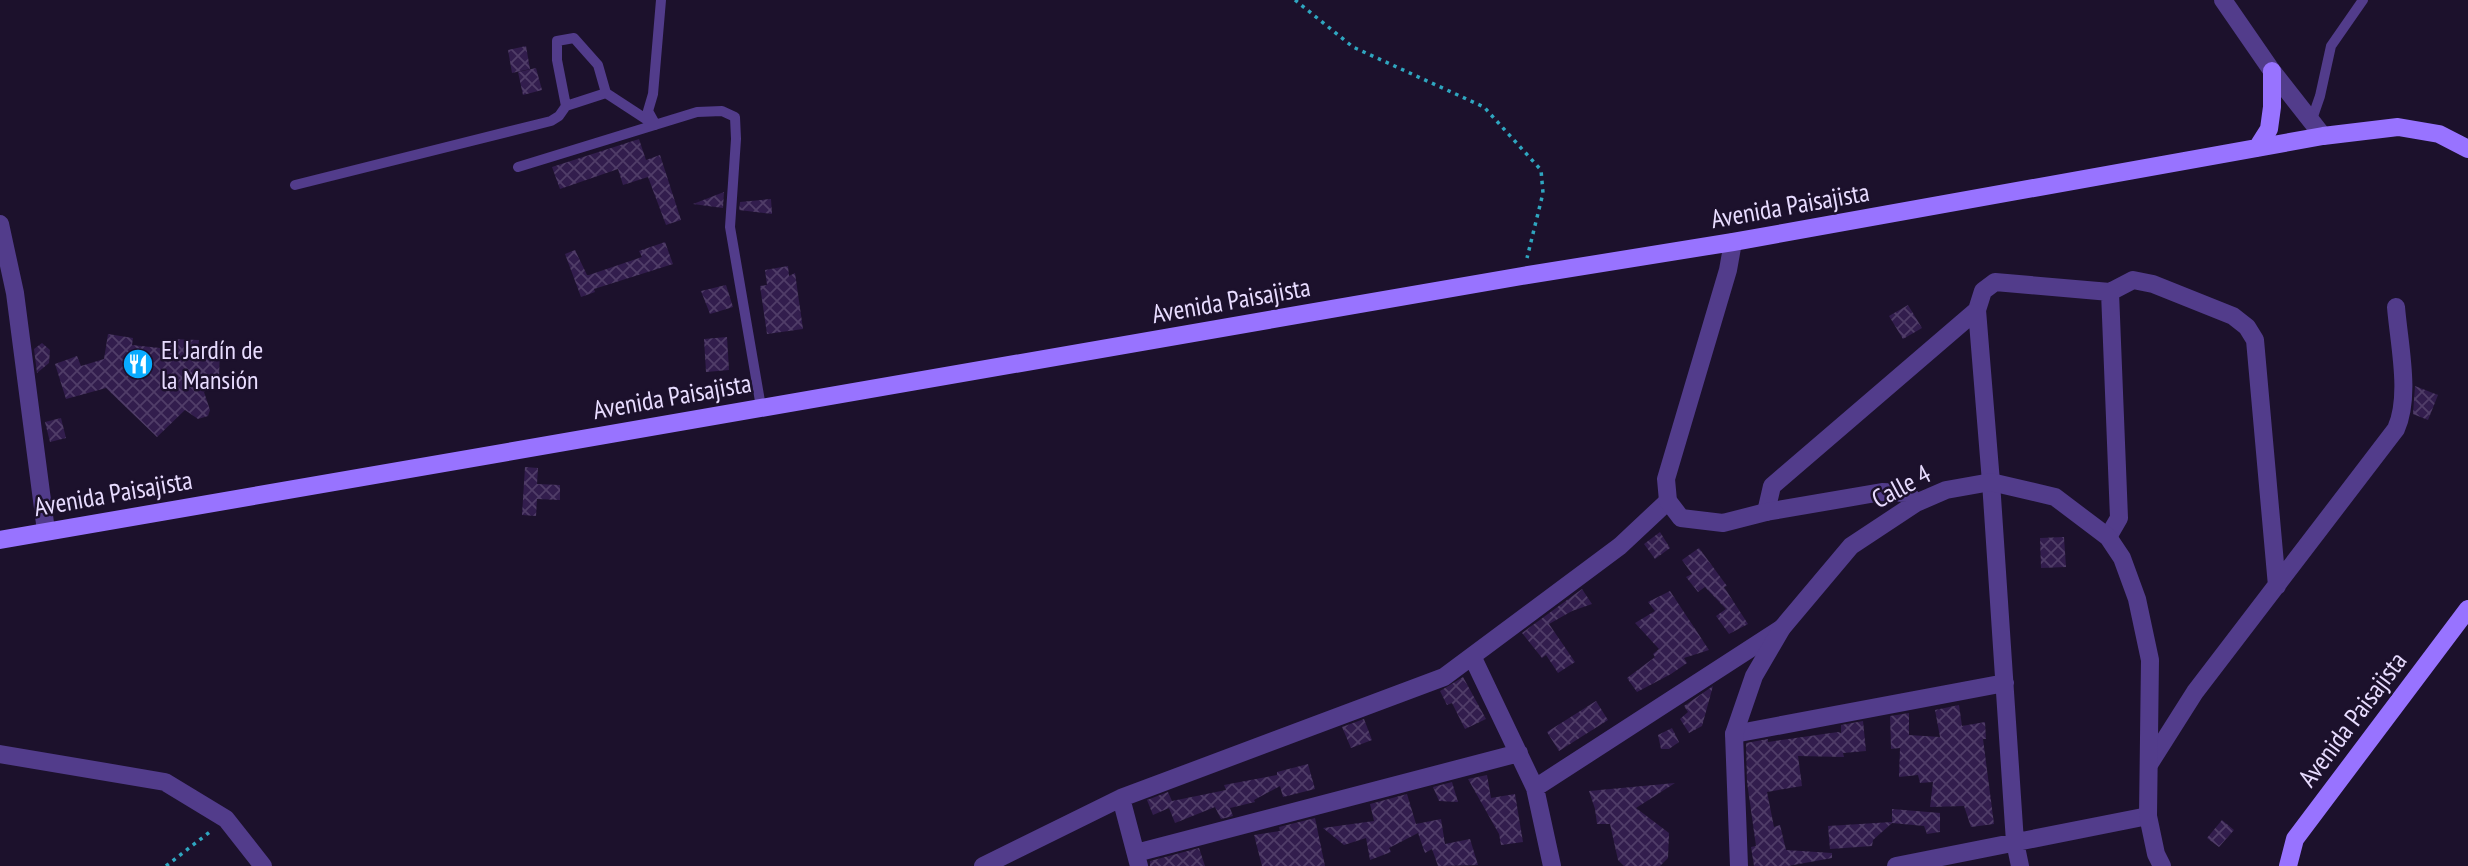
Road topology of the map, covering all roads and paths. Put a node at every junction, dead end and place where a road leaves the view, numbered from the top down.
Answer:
1 (661, 0) edge
2 (1295, 0) edge
3 (2223, 0) edge
4 (2363, 0) edge
5 (2272, 71) junction
6 (606, 93) junction
7 (566, 106) junction
8 (655, 125) junction
9 (2317, 129) junction
10 (2258, 148) junction
11 (2468, 149) edge
12 (518, 167) dead end
13 (295, 185) dead end
14 (0, 224) edge
15 (1733, 242) junction
16 (1522, 276) junction
17 (2110, 292) junction
18 (2396, 307) dead end
19 (1976, 310) junction
20 (761, 407) junction
21 (1991, 482) junction
22 (1668, 501) junction
23 (1916, 503) junction
24 (1766, 512) junction
25 (46, 531) junction
26 (2108, 537) junction
27 (0, 540) edge
28 (2277, 586) junction
29 (2468, 608) edge
30 (1782, 628) junction
31 (1472, 656) junction
32 (2004, 683) junction
33 (1734, 734) junction
34 (1519, 752) junction
35 (0, 754) edge
36 (2150, 763) junction
37 (1535, 788) junction
38 (1121, 798) junction
39 (2148, 816) junction
40 (226, 819) junction
41 (2015, 842) junction
42 (1137, 859) edge
43 (166, 866) edge
44 (263, 866) edge
45 (983, 866) edge
46 (1552, 866) edge
47 (1739, 866) edge
48 (1896, 866) edge
49 (2020, 866) edge
50 (2162, 866) edge
51 (2288, 866) edge

1 - 8 lane
2 - 16 path
3 - 5 street
4 - 9 lane
5 - 9 street
5 - 10 main road
6 - 7 lane
6 - 7 lane
6 - 8 lane
7 - 13 lane
8 - 12 lane
8 - 20 lane
9 - 10 main road, Avenida Paisajista
9 - 11 main road, Avenida Paisajista
10 - 15 main road, Avenida Paisajista
14 - 25 street
15 - 16 main road, Avenida Paisajista
15 - 22 street
16 - 20 main road, Avenida Paisajista
17 - 19 street
17 - 26 street
17 - 28 street
18 - 28 street
19 - 21 street
19 - 24 street
20 - 25 main road, Avenida Paisajista
21 - 23 street, Calle 4
21 - 26 street, Calle 4
21 - 32 street
22 - 24 street
22 - 31 street
23 - 24 street
23 - 30 street, Calle 4
25 - 27 main road, Avenida Paisajista
26 - 36 street, Calle 4
28 - 36 street
29 - 51 main road, Avenida Paisajista
30 - 33 street, Calle 4
30 - 37 street
31 - 34 street
31 - 38 street
32 - 33 street
32 - 41 street
33 - 47 street, Calle 4
34 - 37 street
34 - 42 street
35 - 40 street
36 - 39 street, Calle 4
37 - 46 street
38 - 42 street
38 - 45 street
39 - 41 street
39 - 50 street, Calle 4
40 - 43 path
40 - 44 street
41 - 48 street
41 - 49 street

